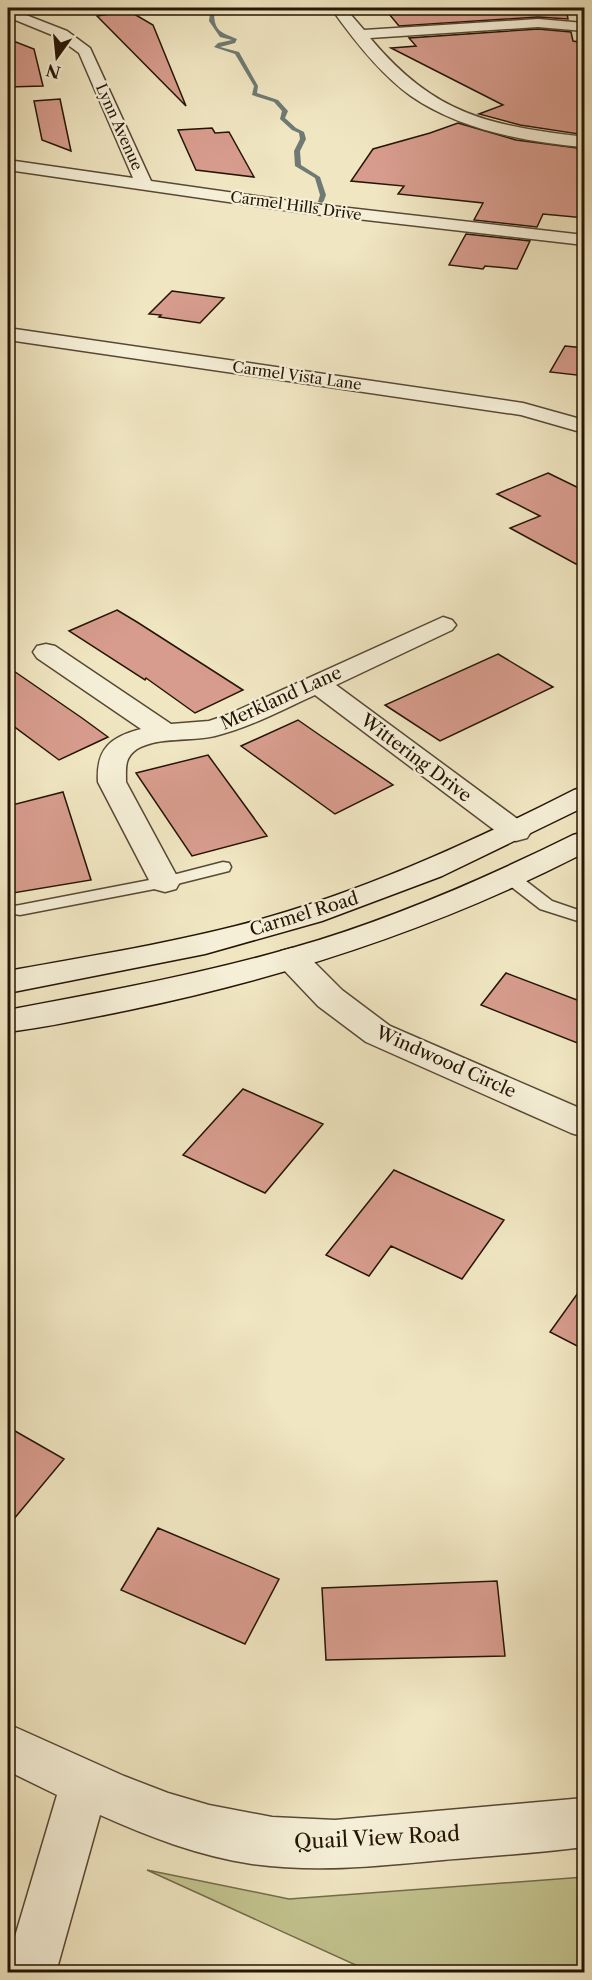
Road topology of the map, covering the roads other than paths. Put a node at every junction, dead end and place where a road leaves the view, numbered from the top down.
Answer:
1 (338, 8) edge
2 (8, 12) edge
3 (585, 27) edge
4 (361, 34) junction
5 (585, 142) edge
6 (8, 165) edge
7 (144, 184) junction
8 (585, 240) edge
9 (8, 334) edge
10 (585, 427) edge
11 (443, 625) dead end
12 (46, 652) dead end
13 (316, 683) junction
14 (164, 732) junction
15 (585, 796) edge
16 (516, 832) junction
17 (585, 841) edge
18 (223, 867) dead end
19 (511, 878) junction
20 (165, 882) junction
21 (20, 910) dead end
22 (585, 918) edge
23 (292, 959) junction
24 (8, 982) edge
25 (8, 1021) edge
26 (585, 1124) edge
27 (8, 1748) edge
28 (85, 1784) junction
29 (585, 1823) edge
30 (30, 1972) edge

1 - 4 street
2 - 7 street, Lynn Avenue
3 - 4 street
4 - 5 street
6 - 7 street, Carmel Hills Drive
7 - 8 street, Carmel Hills Drive
9 - 10 street, Carmel Vista Lane
11 - 13 street, Merkland Lane
12 - 14 street
13 - 14 street, Merkland Lane
13 - 16 street, Wittering Drive
14 - 20 street, Merkland Lane
15 - 16 street, Carmel Road
16 - 24 street, Carmel Road
17 - 19 street
18 - 20 lane
19 - 22 lane
19 - 23 street
20 - 21 lane
23 - 25 street
23 - 26 street, Windwood Circle
27 - 28 street, Quail View Road
28 - 29 street, Quail View Road
28 - 30 street

